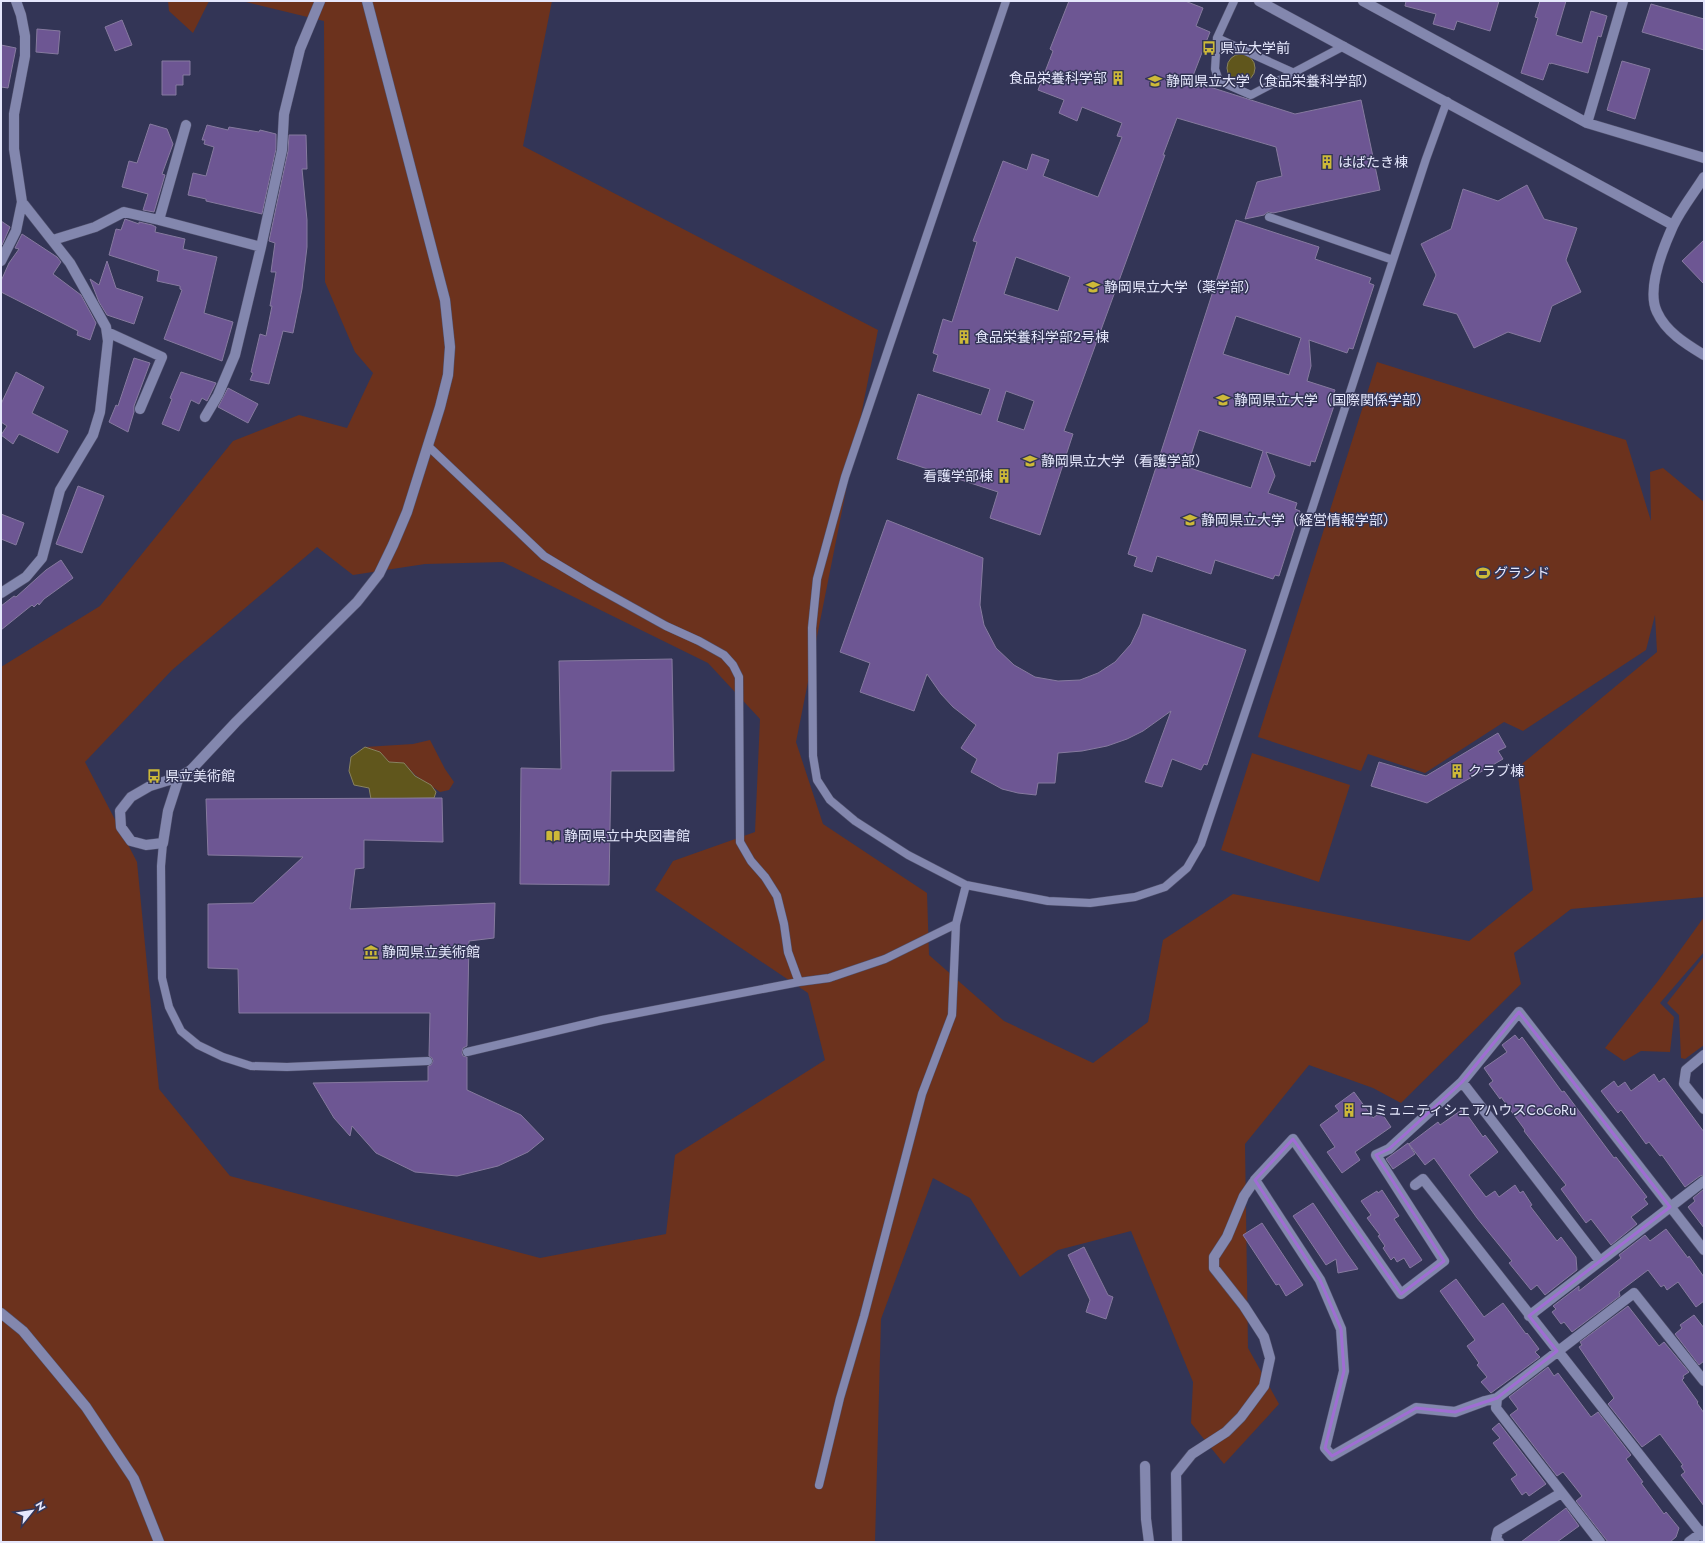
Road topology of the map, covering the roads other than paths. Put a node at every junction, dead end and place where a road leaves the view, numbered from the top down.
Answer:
1 (16, 1) edge
2 (320, 1) edge
3 (368, 1) edge
4 (1006, 1) edge
5 (1234, 1) edge
6 (1260, 1) edge
7 (1363, 1) edge
8 (1623, 1) edge
9 (1217, 38) junction
10 (1344, 46) junction
11 (1294, 73) junction
12 (1447, 101) junction
13 (1587, 123) junction
14 (186, 125) dead end
15 (1704, 158) edge
16 (1704, 177) edge
17 (22, 202) junction
18 (1268, 217) dead end
19 (160, 220) junction
20 (1673, 225) junction
21 (53, 240) junction
22 (261, 247) junction
23 (1393, 260) junction
24 (1, 261) edge
25 (107, 332) junction
26 (1704, 355) edge
27 (140, 409) dead end
28 (205, 417) dead end
29 (428, 446) junction
30 (1, 593) edge
31 (179, 778) junction
32 (163, 843) junction
33 (966, 885) junction
34 (956, 924) junction
35 (799, 982) junction
36 (467, 1052) dead end
37 (1704, 1055) edge
38 (428, 1061) dead end
39 (1462, 1082) junction
40 (1704, 1109) edge
41 (1254, 1180) junction
42 (1704, 1181) edge
43 (1415, 1185) dead end
44 (1670, 1207) junction
45 (1704, 1250) edge
46 (1600, 1261) junction
47 (1, 1313) edge
48 (1529, 1316) junction
49 (1558, 1350) junction
50 (1704, 1381) edge
51 (1497, 1398) junction
52 (1145, 1466) dead end
53 (819, 1485) dead end
54 (1561, 1493) junction
55 (1703, 1534) edge
56 (159, 1542) edge
57 (1148, 1542) edge
58 (1177, 1542) edge
59 (1499, 1542) edge
60 (1600, 1542) edge
61 (1689, 1542) edge

1 - 17 street
2 - 22 street
3 - 29 street
4 - 33 lane
5 - 9 lane
6 - 10 street
7 - 13 street
8 - 13 street
9 - 11 lane
9 - 11 lane
10 - 11 lane
10 - 12 street
12 - 20 street
12 - 23 lane
13 - 15 street
14 - 19 street
16 - 20 street
17 - 21 street
17 - 24 street
18 - 23 lane
19 - 21 street
19 - 22 street
20 - 26 street
21 - 25 street
22 - 28 street
23 - 33 lane
25 - 27 street
25 - 30 street
29 - 31 street
29 - 35 lane
31 - 32 street
31 - 32 street
32 - 38 lane
33 - 34 lane
34 - 35 lane
34 - 53 lane
35 - 36 lane
37 - 40 street
39 - 41 street
39 - 44 street
39 - 46 street
41 - 51 street
41 - 58 street
42 - 44 street
43 - 48 street
44 - 45 street
44 - 46 street
46 - 48 street
47 - 56 street
48 - 49 street
49 - 50 street
49 - 51 street
49 - 55 street
51 - 54 street
52 - 57 street
54 - 59 street
54 - 60 street
55 - 61 street

